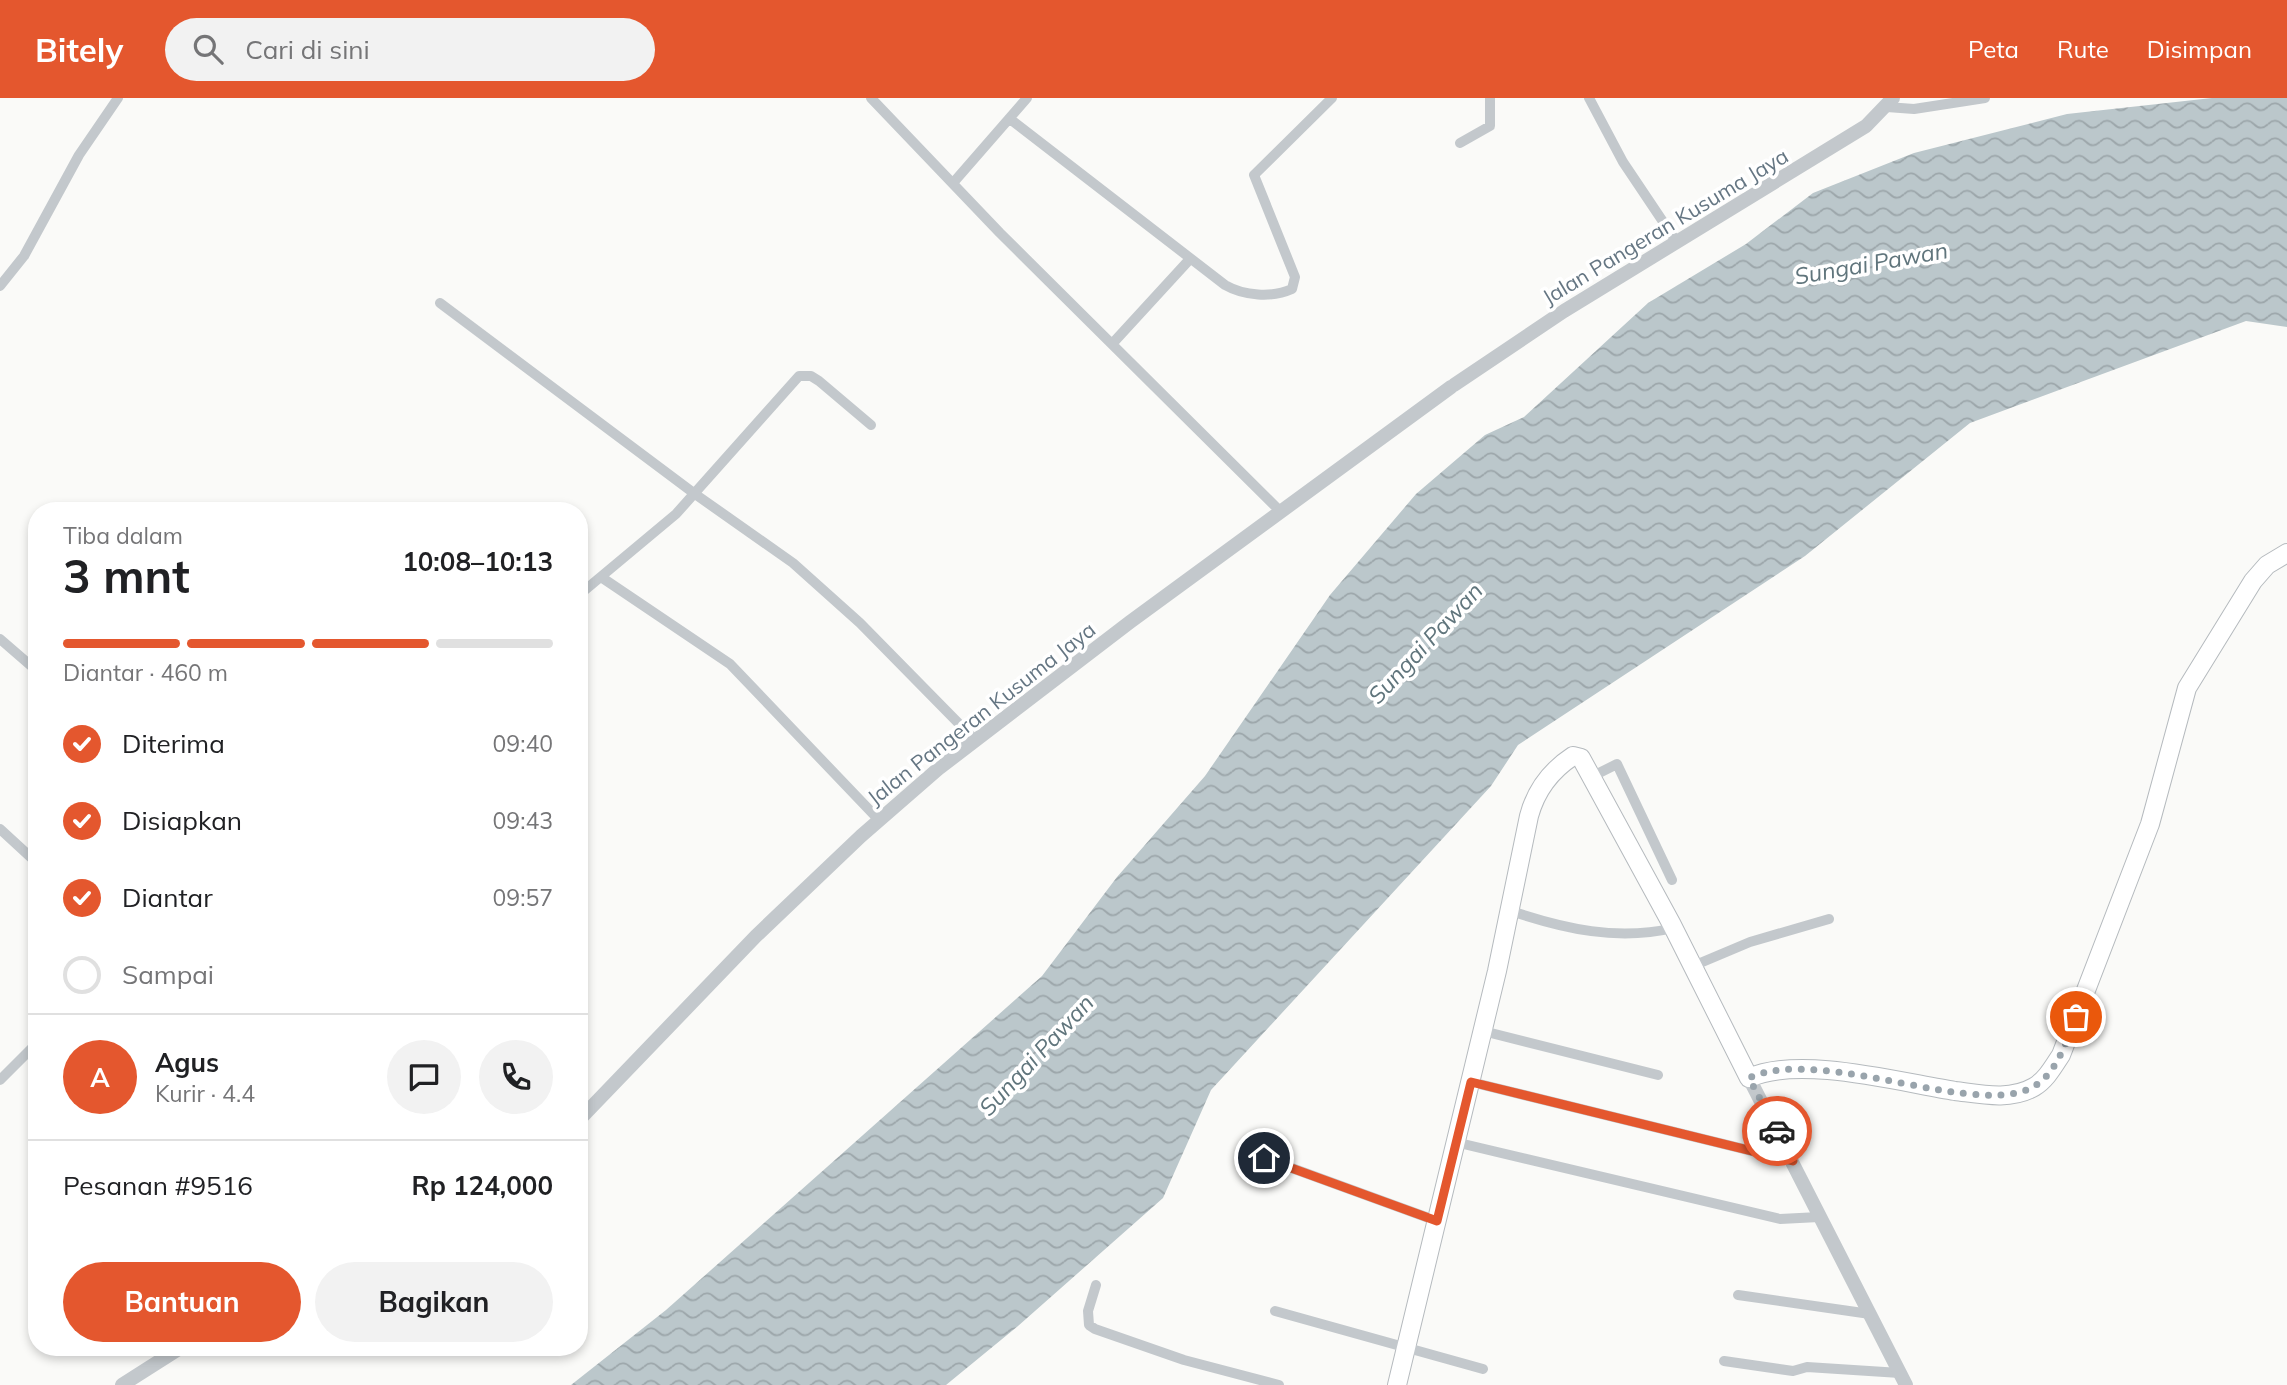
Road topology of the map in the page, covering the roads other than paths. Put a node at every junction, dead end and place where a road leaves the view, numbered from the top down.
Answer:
1 (118, 98) edge
2 (871, 98) edge
3 (1027, 98) edge
4 (1332, 98) edge
5 (1490, 98) edge
6 (1589, 98) edge
7 (1985, 98) edge
8 (1890, 103) edge
9 (1010, 119) junction
10 (1460, 143) dead end
11 (953, 183) junction
12 (1676, 242) junction
13 (1190, 259) junction
14 (0, 286) edge
15 (440, 303) dead end
16 (1112, 344) junction
17 (871, 425) dead end
18 (695, 494) junction
19 (1280, 511) junction
20 (2287, 554) edge
21 (601, 578) junction
22 (588, 587) edge
23 (0, 639) edge
24 (28, 663) edge
25 (975, 740) junction
26 (1605, 770) junction
27 (879, 820) junction
28 (0, 829) edge
29 (28, 855) edge
30 (1672, 880) dead end
31 (1511, 911) junction
32 (1829, 919) dead end
33 (1674, 928) junction
34 (1701, 962) junction
35 (1483, 1031) junction
36 (28, 1052) edge
37 (1658, 1074) dead end
38 (1749, 1078) junction
39 (0, 1080) edge
40 (1471, 1082) junction
41 (588, 1112) edge
42 (1455, 1142) junction
43 (1242, 1150) dead end
44 (1793, 1161) junction
45 (1819, 1217) junction
46 (1437, 1221) junction
47 (1096, 1285) dead end
48 (1738, 1294) dead end
49 (1275, 1311) dead end
50 (1870, 1314) junction
51 (1407, 1345) junction
52 (167, 1356) edge
53 (1724, 1361) dead end
54 (1483, 1369) dead end
55 (1903, 1379) edge
56 (122, 1385) edge
57 (1279, 1385) edge
58 (1397, 1385) edge

1 - 14 street
2 - 11 street
3 - 9 street
4 - 13 street
5 - 10 street
6 - 12 street
7 - 8 street
8 - 12 street, Jalan Pangeran Kusuma Jaya
9 - 11 street
9 - 13 street
11 - 16 street
12 - 19 street, Jalan Pangeran Kusuma Jaya
13 - 16 street
15 - 18 street
16 - 19 street
17 - 18 street
18 - 21 street
18 - 25 street
19 - 25 street, Jalan Pangeran Kusuma Jaya
20 - 38 main road
21 - 22 street
21 - 27 street
23 - 24 street
25 - 27 street, Jalan Pangeran Kusuma Jaya
26 - 30 street
26 - 31 main road
26 - 33 main road
27 - 41 street, Jalan Pangeran Kusuma Jaya
28 - 29 street
31 - 33 street
31 - 35 main road
32 - 34 street
33 - 34 main road
34 - 38 main road
35 - 37 street
35 - 40 main road
36 - 39 street
38 - 44 street
40 - 42 main road
40 - 44 street
42 - 45 street
42 - 46 main road
43 - 46 street
44 - 45 street
45 - 50 street
46 - 51 main road
47 - 57 street
48 - 50 street
49 - 51 street
50 - 55 street
51 - 54 street
51 - 58 main road
52 - 56 street
53 - 55 street

